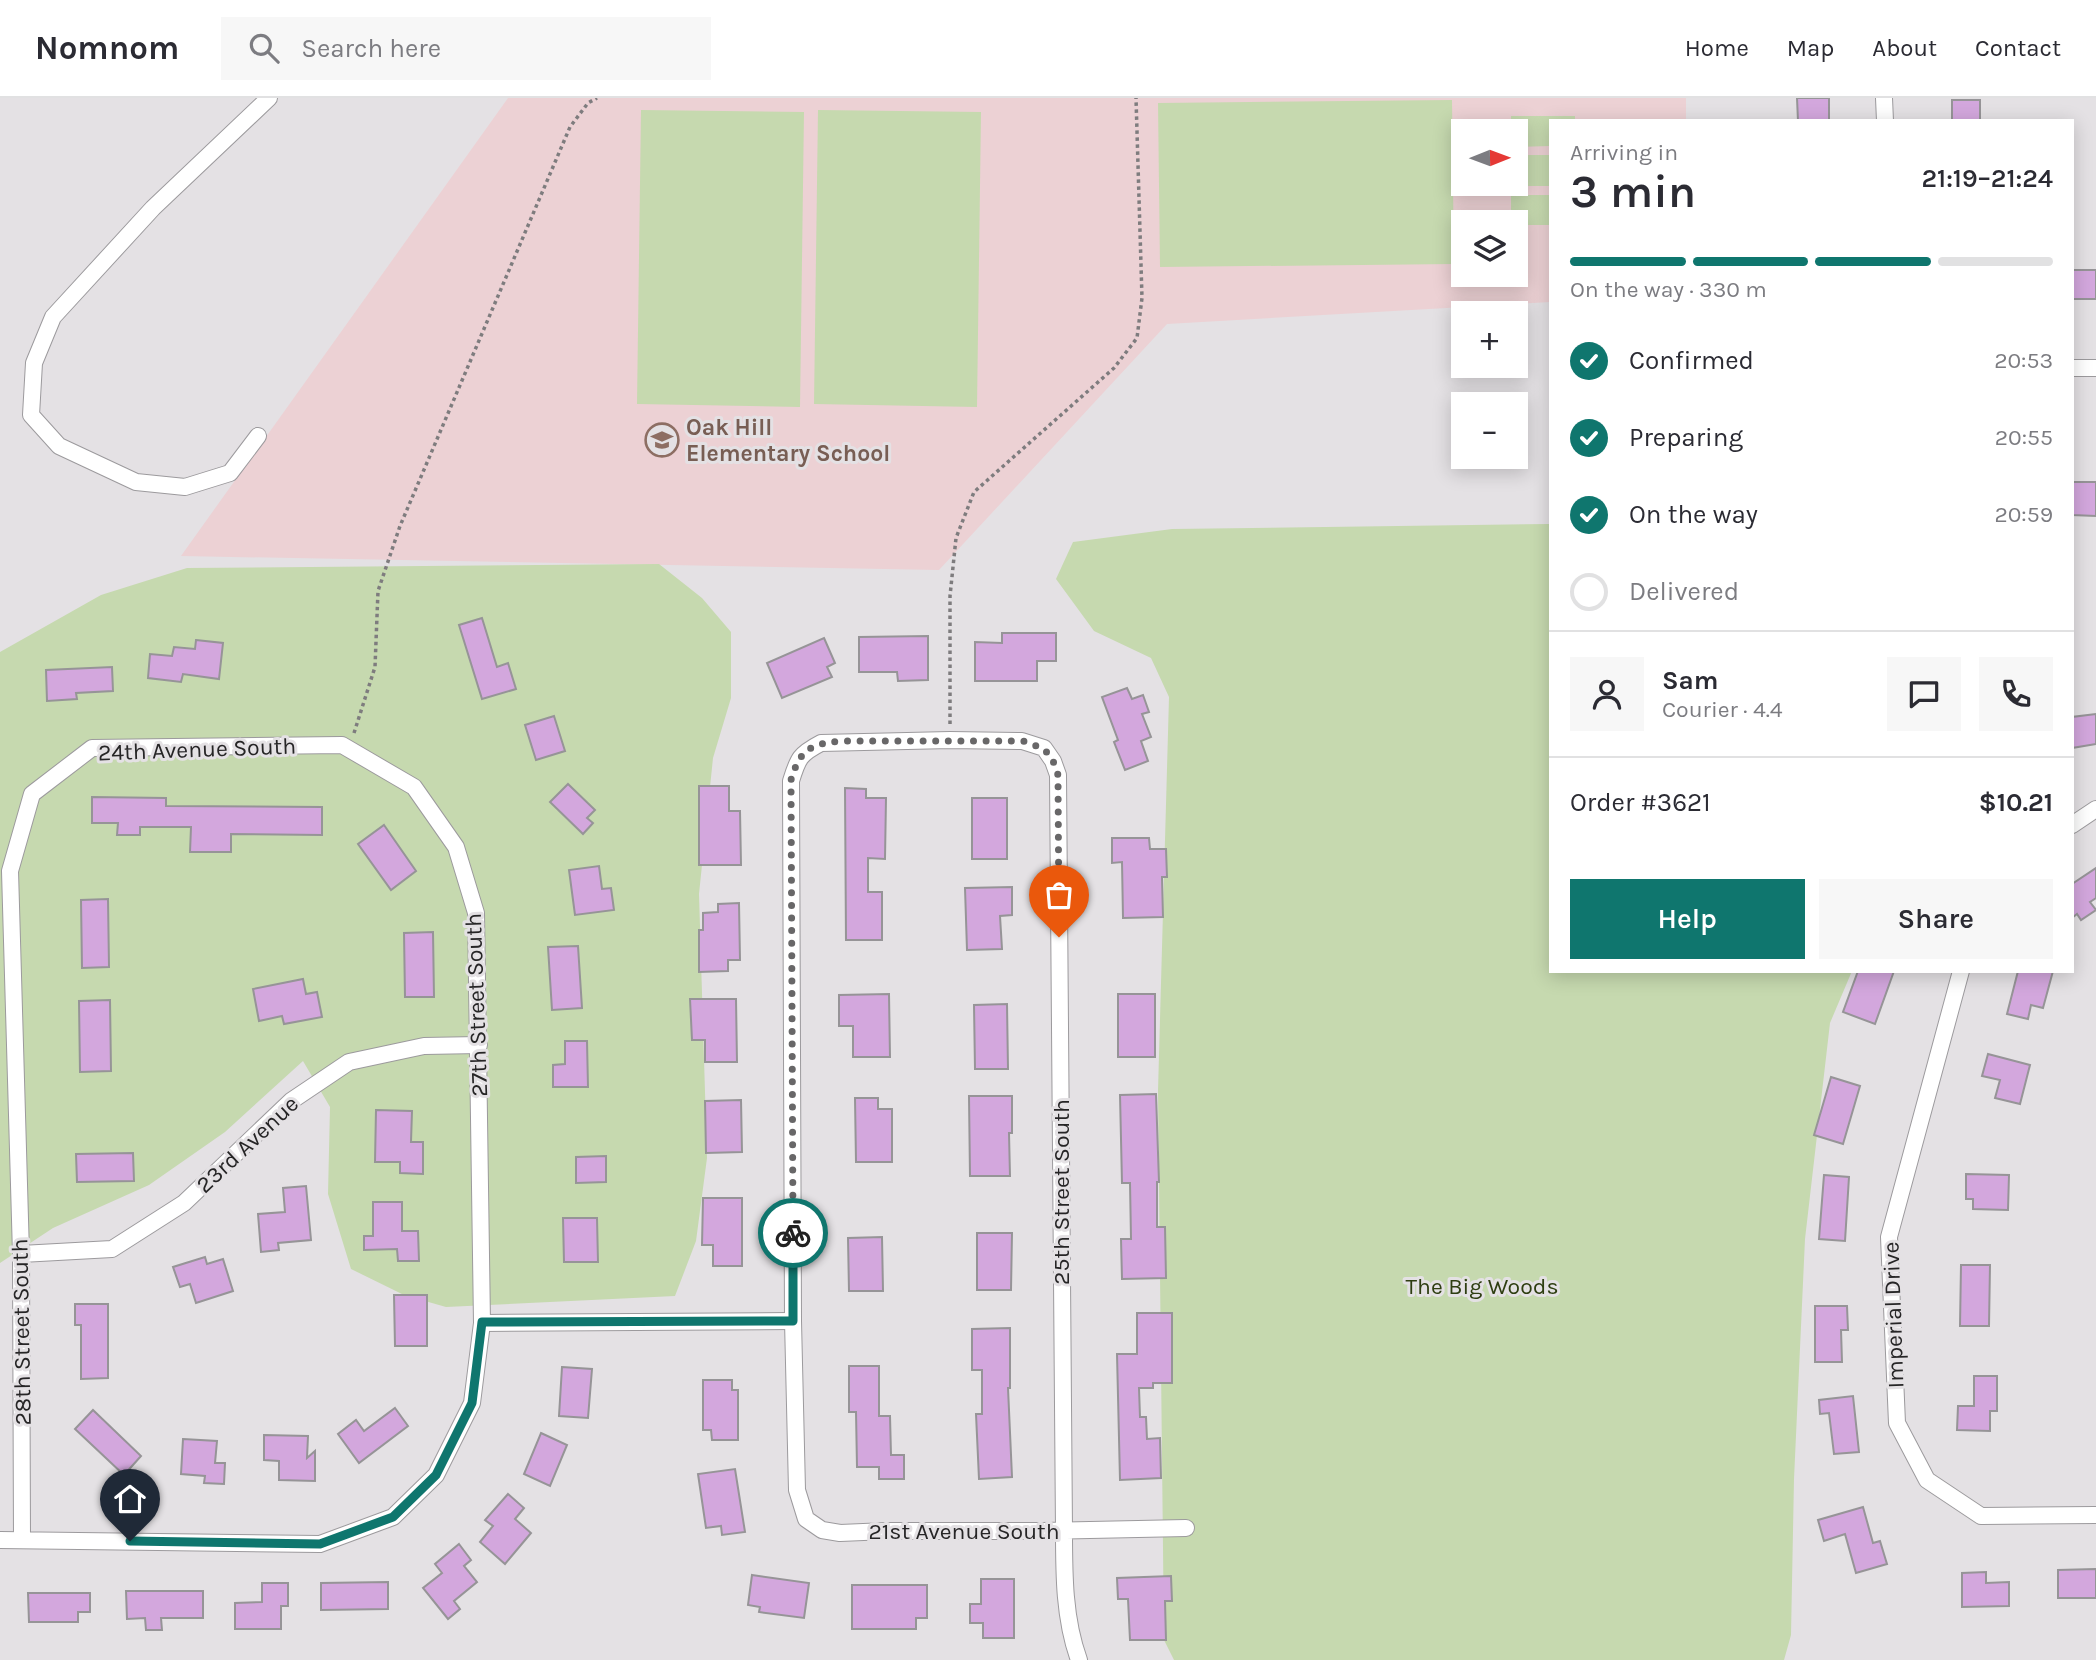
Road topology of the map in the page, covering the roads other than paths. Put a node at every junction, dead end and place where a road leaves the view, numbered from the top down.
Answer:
1 (270, 98) edge
2 (1884, 98) edge
3 (1885, 119) edge
4 (2074, 368) edge
5 (2096, 368) edge
6 (258, 436) dead end
7 (342, 746) joint
8 (791, 780) joint
9 (2096, 809) edge
10 (2074, 824) edge
11 (5, 871) edge
12 (1960, 973) edge
13 (479, 1045) junction
14 (0, 1150) edge
15 (17, 1150) junction
16 (21, 1254) junction
17 (793, 1321) junction
18 (482, 1322) junction
19 (2096, 1515) edge
20 (1186, 1528) dead end
21 (1064, 1531) junction
22 (0, 1540) edge
23 (22, 1540) junction
24 (1079, 1660) edge

1 - 6 street
2 - 3 street
4 - 5 street
7 - 11 street, 24th Avenue South
7 - 13 street, 27th Street South
8 - 17 street, 21st Avenue South
8 - 21 street, 25th Street South
9 - 10 street
11 - 15 street, 28th Street South
12 - 19 street, Imperial Drive
13 - 16 street, 23rd Avenue
13 - 18 street, 27th Street South
14 - 15 street
15 - 16 street, 28th Street South
16 - 23 street, 28th Street South
17 - 18 street
17 - 21 street, 21st Avenue South
18 - 23 street
20 - 21 street, 21st Avenue South
21 - 24 street, 25th Street South
22 - 23 street

